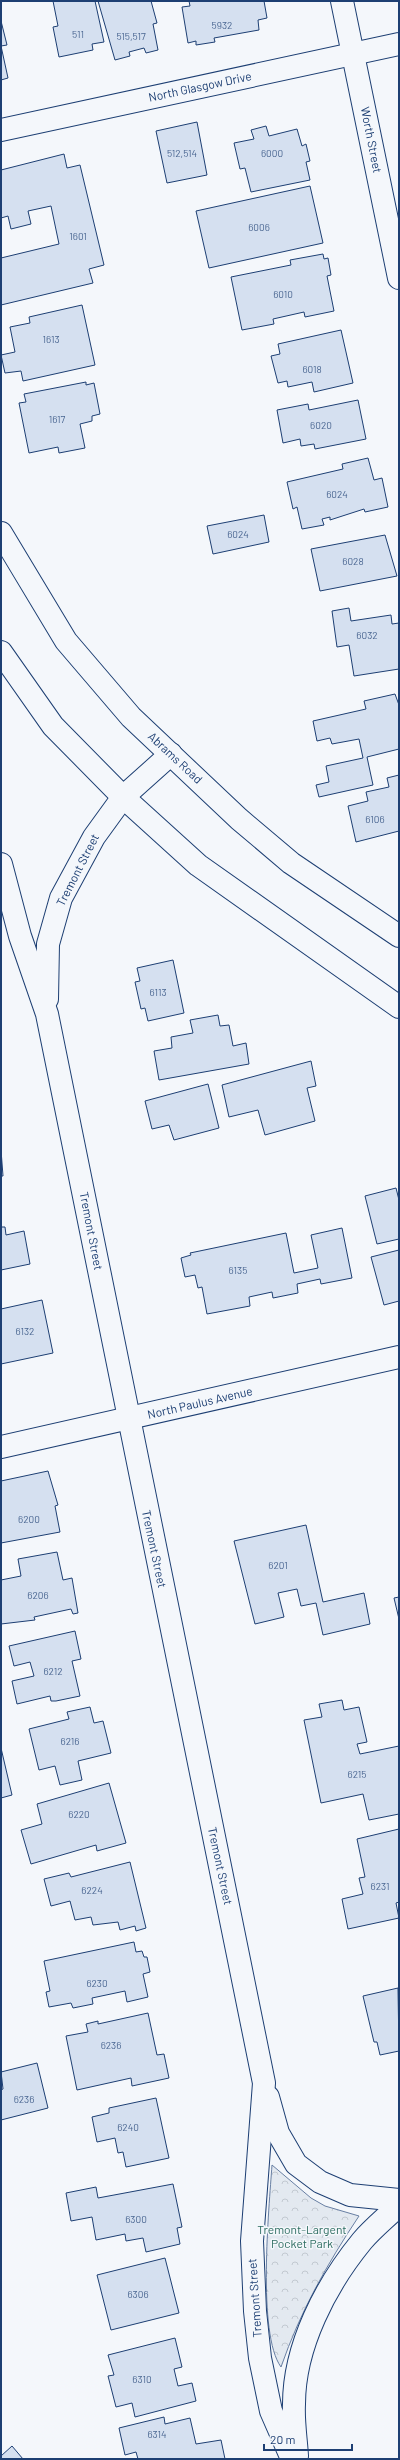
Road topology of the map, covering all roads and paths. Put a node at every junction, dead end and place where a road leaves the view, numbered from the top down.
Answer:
1 (342, 1) edge
2 (399, 44) edge
3 (353, 54) junction
4 (1, 130) edge
5 (399, 278) edge
6 (1, 533) edge
7 (1, 652) edge
8 (171, 754) junction
9 (123, 797) junction
10 (1, 864) edge
11 (399, 936) edge
12 (399, 1006) edge
13 (47, 1014) junction
14 (399, 1357) edge
15 (128, 1419) junction
16 (1, 1447) edge
17 (264, 2083) junction
18 (399, 2200) edge
19 (399, 2205) edge
20 (292, 2459) edge
21 (297, 2459) edge

1 - 3 street, Worth Street
2 - 3 street, North Glasgow Drive
3 - 4 street, North Glasgow Drive
3 - 5 street, Worth Street
6 - 8 street, Abrams Road
7 - 9 street
8 - 9 street, Tremont Street
8 - 11 street, Abrams Road
9 - 12 street
9 - 13 street, Tremont Street
10 - 13 street, Tremont Street
13 - 15 street, Tremont Street
14 - 15 street, North Paulus Avenue
15 - 16 street, North Paulus Avenue
15 - 17 street, Tremont Street
17 - 18 street, Tremont Street
17 - 20 street, Tremont Street
19 - 21 street

